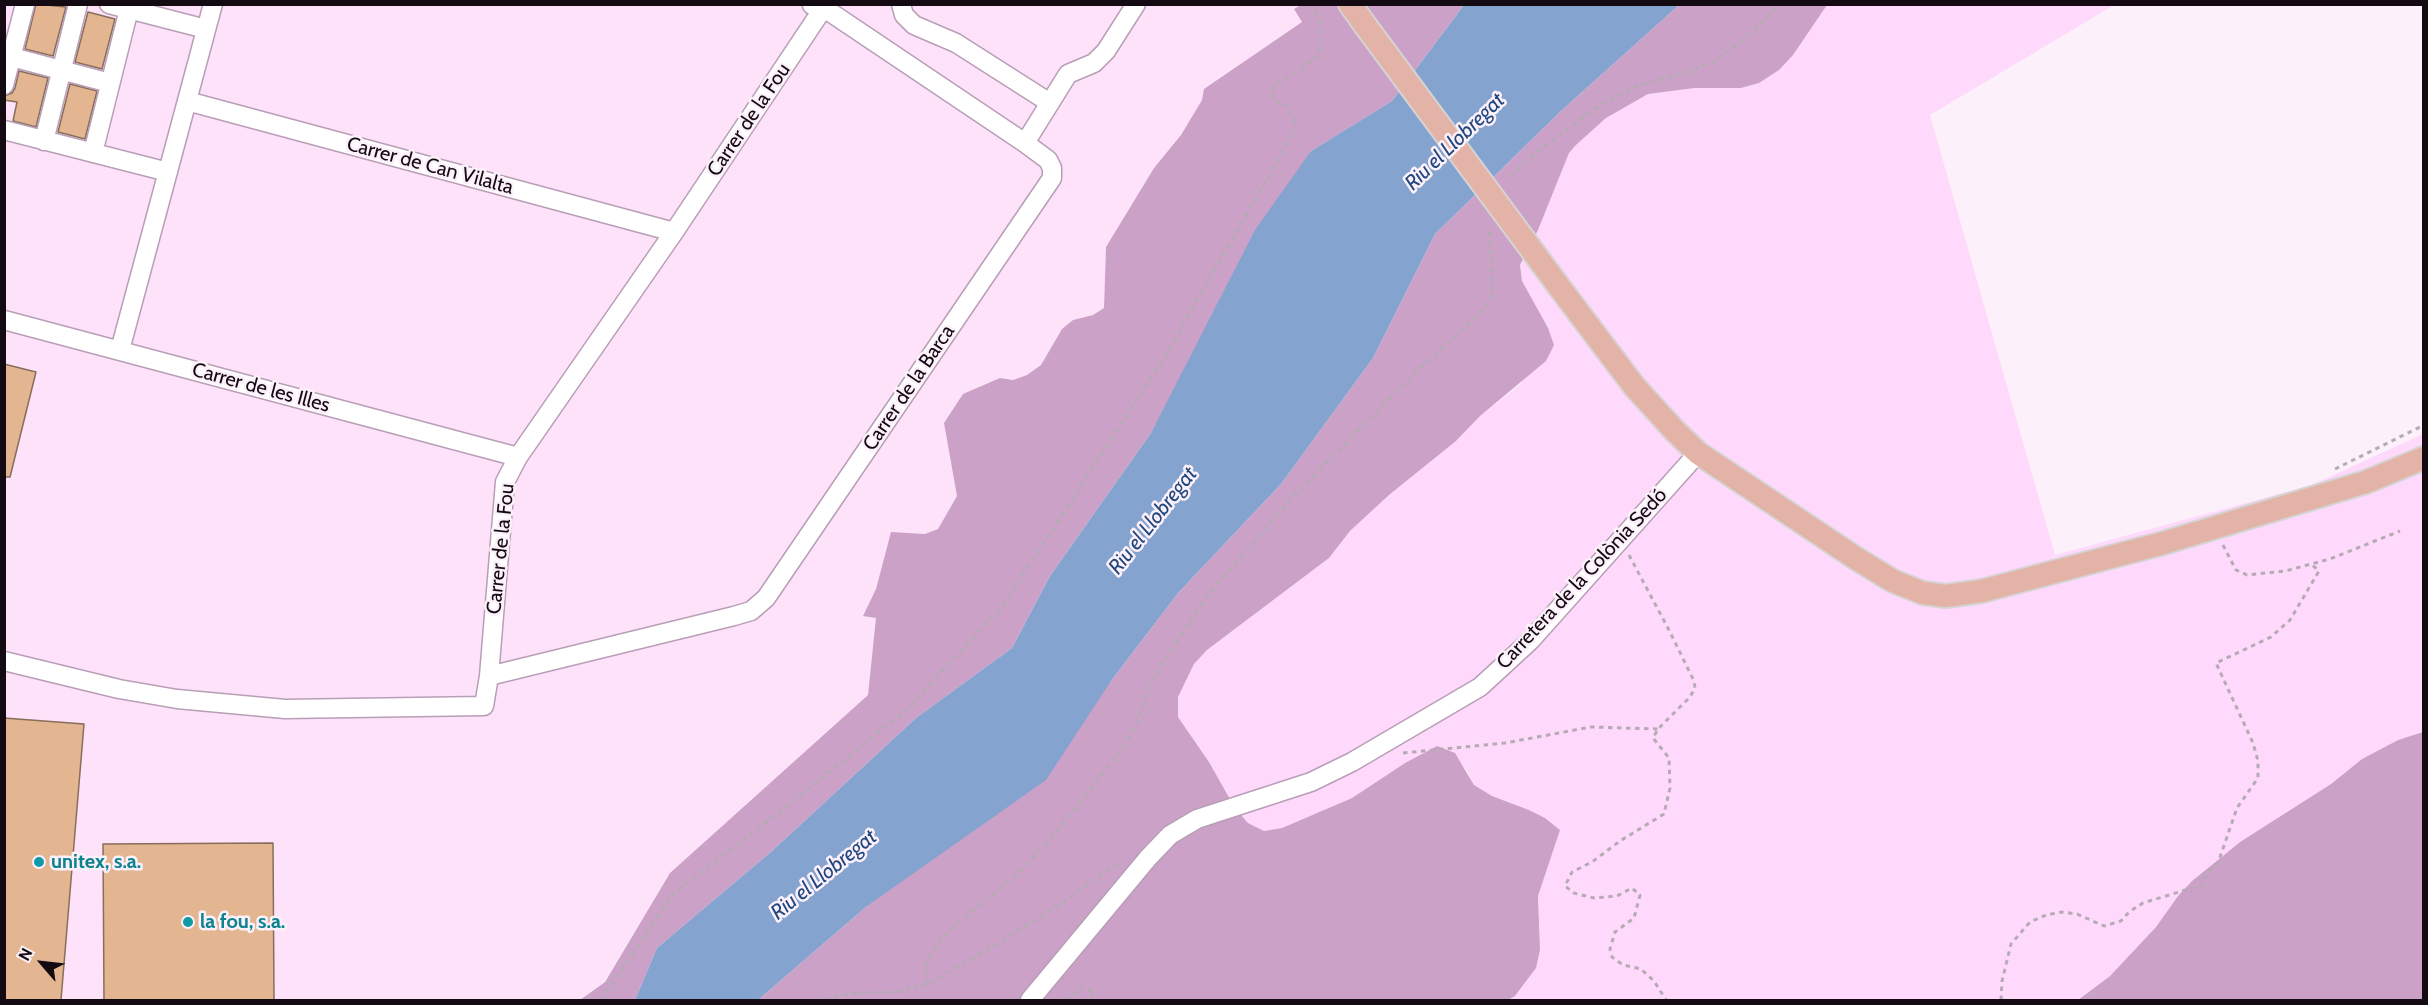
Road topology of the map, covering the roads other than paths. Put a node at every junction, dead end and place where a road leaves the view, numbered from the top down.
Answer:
1 (25, 4) edge
2 (78, 4) edge
3 (109, 4) edge
4 (213, 4) edge
5 (901, 4) edge
6 (1136, 4) edge
7 (1350, 4) edge
8 (820, 6) edge
9 (129, 9) junction
10 (206, 29) junction
11 (8, 56) edge
12 (62, 70) junction
13 (110, 83) junction
14 (4, 85) edge
15 (187, 100) junction
16 (1050, 103) junction
17 (4, 130) edge
18 (44, 141) junction
19 (1025, 143) junction
20 (93, 153) junction
21 (168, 172) junction
22 (674, 232) junction
23 (4, 320) edge
24 (120, 350) junction
25 (1698, 453) junction
26 (518, 457) junction
27 (2424, 458) edge
28 (4, 661) edge
29 (489, 676) junction
30 (1030, 1000) edge

1 - 11 street
2 - 12 street
3 - 9 street
4 - 10 street
5 - 16 street
6 - 16 street
7 - 25 main road, bridge
8 - 19 street, Carrer de la Barca
8 - 22 street, Carrer de la Fou
9 - 10 street
9 - 13 street
10 - 15 street
11 - 12 street
11 - 14 street
12 - 13 street
12 - 18 street
13 - 20 street
15 - 21 street
15 - 22 street, Carrer de Can Vilalta
16 - 19 street
17 - 18 street
18 - 20 street
19 - 29 street, Carrer de la Barca
20 - 21 street
21 - 24 street
22 - 26 street, Carrer de la Fou
23 - 24 street, Carrer de les Illes
24 - 26 street, Carrer de les Illes
25 - 27 main road
25 - 30 street, Carretera de la Colònia Sedó
26 - 29 street, Carrer de la Fou
28 - 29 street, Carrer de la Fou

